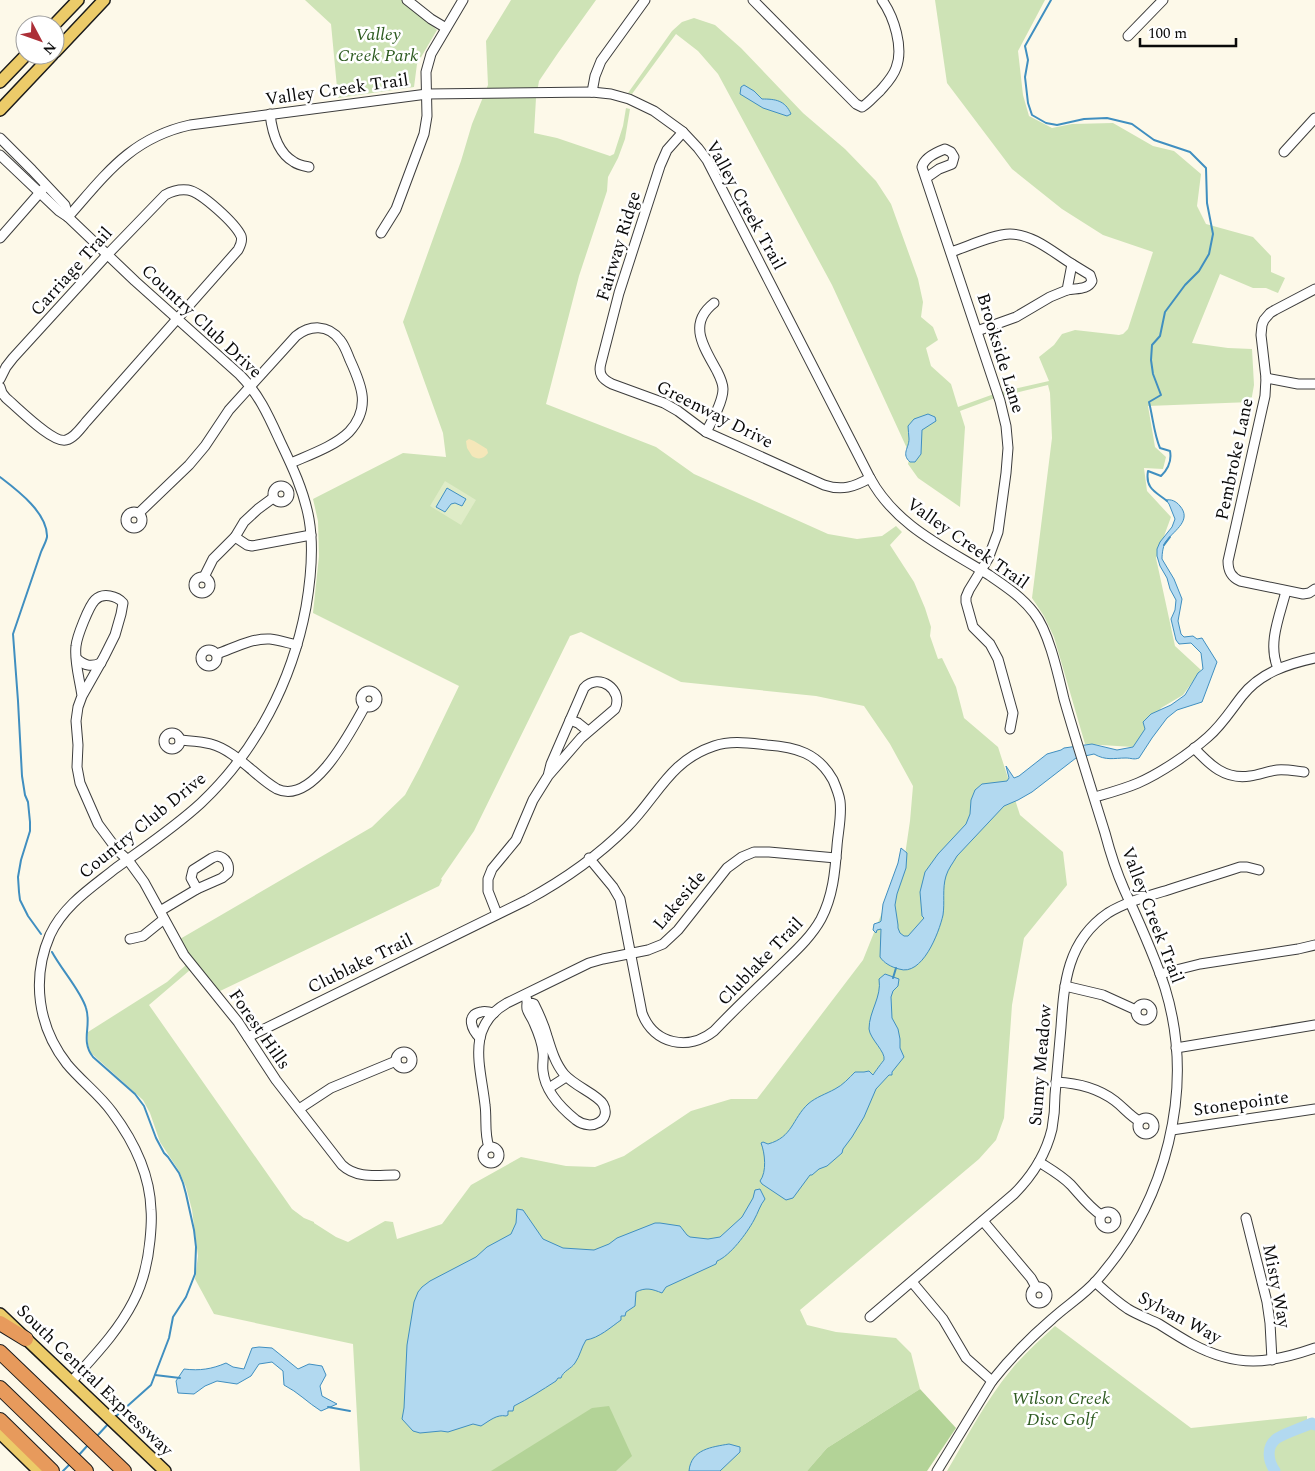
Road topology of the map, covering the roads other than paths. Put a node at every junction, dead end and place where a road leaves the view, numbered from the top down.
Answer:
1 (78, 0) edge
2 (104, 0) edge
3 (407, 0) edge
4 (463, 0) edge
5 (645, 0) edge
6 (752, 0) edge
7 (882, 0) edge
8 (1162, 0) edge
9 (64, 15) edge
10 (446, 28) junction
11 (1128, 36) dead end
12 (65, 41) edge
13 (16, 65) edge
14 (43, 65) edge
15 (0, 82) edge
16 (592, 92) junction
17 (427, 94) junction
18 (0, 110) edge
19 (270, 114) junction
20 (1315, 118) edge
21 (683, 132) junction
22 (0, 138) edge
23 (1284, 152) dead end
24 (17, 154) junction
25 (0, 155) edge
26 (8, 163) junction
27 (309, 167) dead end
28 (926, 178) dead end
29 (47, 185) junction
30 (40, 193) junction
31 (68, 217) junction
32 (381, 233) dead end
33 (0, 238) edge
34 (951, 252) junction
35 (107, 254) junction
36 (1072, 264) junction
37 (1315, 289) edge
38 (1068, 290) junction
39 (714, 304) dead end
40 (178, 318) junction
41 (977, 331) junction
42 (601, 376) joint
43 (1266, 378) junction
44 (0, 379) edge
45 (1315, 384) edge
46 (0, 387) edge
47 (251, 387) junction
48 (706, 432) junction
49 (291, 463) junction
50 (870, 478) junction
51 (274, 498) dead end
52 (139, 513) dead end
53 (311, 535) junction
54 (235, 538) junction
55 (981, 570) junction
56 (204, 577) dead end
57 (1315, 588) edge
58 (1286, 591) junction
59 (296, 645) junction
60 (217, 654) dead end
61 (1315, 658) edge
62 (77, 659) junction
63 (101, 663) junction
64 (1278, 668) junction
65 (82, 696) junction
66 (365, 706) dead end
67 (570, 720) junction
68 (1010, 729) dead end
69 (588, 731) junction
70 (180, 740) dead end
71 (1194, 748) junction
72 (240, 760) junction
73 (1304, 772) dead end
74 (548, 776) junction
75 (1095, 797) junction
76 (589, 858) junction
77 (836, 858) junction
78 (128, 860) junction
79 (1259, 870) dead end
80 (197, 889) dead end
81 (1131, 902) junction
82 (497, 914) junction
83 (162, 915) junction
84 (130, 939) dead end
85 (1315, 944) edge
86 (630, 954) junction
87 (1160, 974) junction
88 (1065, 986) junction
89 (526, 998) junction
90 (1136, 1010) dead end
91 (494, 1013) junction
92 (1315, 1025) edge
93 (248, 1036) junction
94 (480, 1038) junction
95 (1176, 1048) junction
96 (396, 1062) dead end
97 (566, 1076) junction
98 (1056, 1082) junction
99 (549, 1088) junction
100 (299, 1109) junction
101 (1315, 1109) edge
102 (1139, 1121) dead end
103 (1172, 1130) junction
104 (489, 1147) dead end
105 (1039, 1162) junction
106 (396, 1176) dead end
107 (1101, 1215) dead end
108 (1246, 1218) dead end
109 (983, 1221) junction
110 (912, 1282) junction
111 (1095, 1282) junction
112 (1036, 1287) dead end
113 (0, 1314) edge
114 (870, 1317) dead end
115 (0, 1323) edge
116 (26, 1339) junction
117 (1315, 1348) edge
118 (0, 1352) edge
119 (1272, 1360) junction
120 (992, 1381) junction
121 (71, 1382) junction
122 (0, 1388) edge
123 (0, 1420) edge
124 (0, 1433) edge
125 (44, 1469) edge
126 (86, 1471) edge
127 (124, 1471) edge
128 (166, 1471) edge
129 (936, 1471) edge

1 - 9 main road
2 - 12 main road
3 - 10 street
4 - 10 street
5 - 16 street
6 - 7 street
8 - 11 street
10 - 17 street
13 - 15 main road
14 - 18 main road
16 - 17 street, Valley Creek Trail
16 - 21 street, Valley Creek Trail
17 - 19 street, Valley Creek Trail
17 - 32 street
19 - 27 street
19 - 31 street, Valley Creek Trail
20 - 23 street
21 - 42 street, Fairway Ridge
21 - 50 street, Valley Creek Trail
22 - 24 street, Country Club Drive
24 - 26 street
24 - 29 street, Country Club Drive
25 - 26 street, Country Club Drive
26 - 30 street, Country Club Drive
28 - 34 street, Brookside Lane
29 - 30 street
29 - 31 street, Country Club Drive
30 - 31 street, Country Club Drive
30 - 33 street
31 - 35 street, Country Club Drive
34 - 36 street
34 - 41 street, Brookside Lane
35 - 40 street, Country Club Drive
35 - 40 street, Carriage Trail
35 - 44 street, Carriage Trail
36 - 38 street
36 - 38 street
37 - 43 street, Pembroke Lane
38 - 41 street
39 - 48 street
40 - 46 street
40 - 47 street, Country Club Drive
41 - 55 street, Brookside Lane
42 - 48 street, Greenway Drive
43 - 45 street
43 - 58 street, Pembroke Lane
47 - 49 street, Country Club Drive
47 - 49 street
47 - 52 street
48 - 50 street, Greenway Drive
49 - 53 street, Country Club Drive
50 - 55 street, Valley Creek Trail
51 - 54 street
53 - 54 street
53 - 59 street, Country Club Drive
54 - 56 street
55 - 68 street, Brookside Lane
55 - 75 street, Valley Creek Trail
57 - 58 street, Pembroke Lane
58 - 64 street
59 - 60 street
59 - 72 street, Country Club Drive
61 - 64 street
62 - 63 street
62 - 63 street
62 - 65 street
63 - 65 street
64 - 71 street
65 - 78 street, Forest Hills
66 - 72 street
67 - 69 street
67 - 69 street
67 - 74 street
69 - 74 street
70 - 72 street
71 - 73 street
71 - 75 street
72 - 78 street, Country Club Drive
74 - 82 street
75 - 81 street, Valley Creek Trail
76 - 77 street, Clublake Trail
76 - 82 street, Clublake Trail
76 - 86 street, Clublake Trail
77 - 86 street, Lakeside
77 - 86 street, Clublake Trail
78 - 83 street, Forest Hills
78 - 121 street, Country Club Drive
79 - 81 street, Sunny Meadow
80 - 83 street
81 - 87 street, Valley Creek Trail
81 - 88 street, Sunny Meadow
82 - 93 street, Clublake Trail
83 - 84 street
83 - 93 street, Forest Hills
85 - 87 street
86 - 89 street, Lakeside
87 - 95 street, Valley Creek Trail
88 - 90 street
88 - 98 street, Sunny Meadow
89 - 91 street, Lakeside
89 - 97 street
89 - 99 street
91 - 94 street, Lakeside
91 - 94 street, Lakeside
92 - 95 street
93 - 100 street, Forest Hills
94 - 104 street, Lakeside
95 - 103 street, Valley Creek Trail
96 - 100 street
97 - 99 street
97 - 99 street
98 - 102 street
98 - 105 street, Sunny Meadow
100 - 106 street, Forest Hills
101 - 103 street, Stonepointe
103 - 111 street, Valley Creek Trail
105 - 107 street
105 - 109 street, Sunny Meadow
108 - 119 street, Misty Way
109 - 110 street, Sunny Meadow
109 - 112 street
110 - 114 street, Sunny Meadow
110 - 120 street
111 - 119 street, Sylvan Way
111 - 120 street, Valley Creek Trail
113 - 116 main road, South Central Expressway
115 - 116 highway
116 - 121 main road, South Central Expressway
117 - 119 street, Sylvan Way
118 - 127 highway
120 - 129 street, Valley Creek Trail
121 - 128 main road, South Central Expressway
122 - 126 highway
123 - 125 highway
124 - 125 main road

